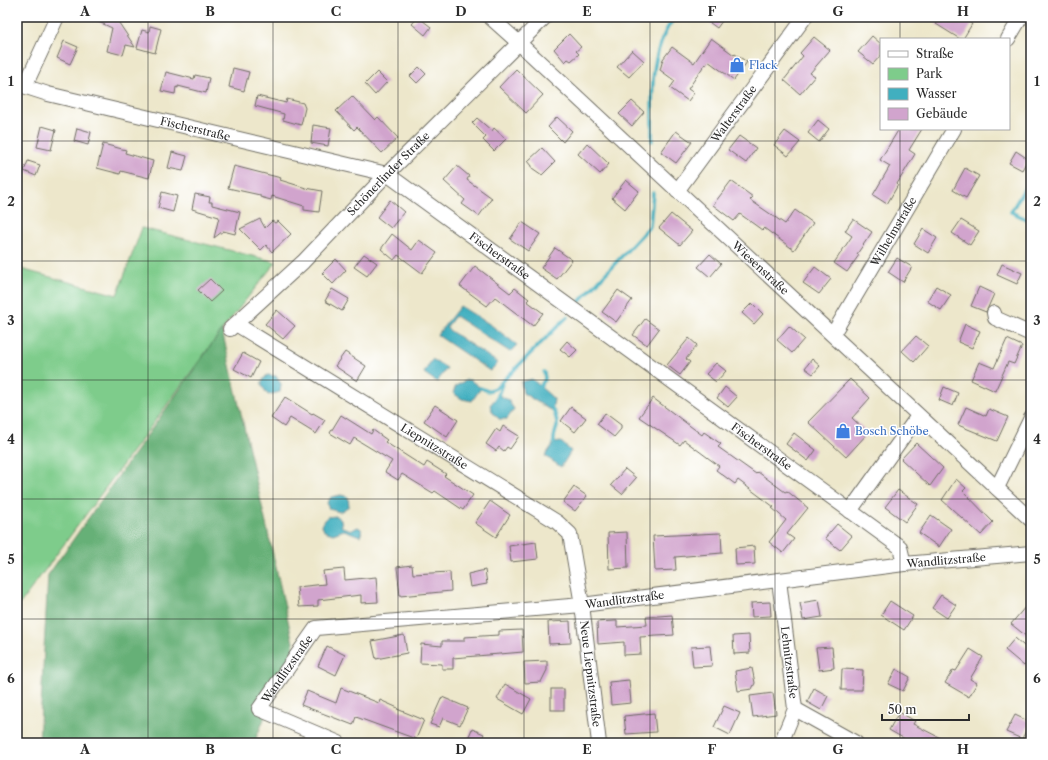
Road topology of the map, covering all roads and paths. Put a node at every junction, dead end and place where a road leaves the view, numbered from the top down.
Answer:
1 (57, 17) edge
2 (490, 17) edge
3 (545, 17) edge
4 (805, 17) edge
5 (1021, 17) edge
6 (1009, 38) edge
7 (519, 43) junction
8 (21, 85) edge
9 (953, 130) edge
10 (387, 174) junction
11 (677, 191) junction
12 (994, 312) dead end
13 (233, 327) joint
14 (833, 334) junction
15 (1031, 334) edge
16 (918, 416) junction
17 (1031, 418) edge
18 (997, 488) junction
19 (850, 511) junction
20 (1031, 520) edge
21 (1031, 553) edge
22 (904, 564) junction
23 (779, 580) junction
24 (582, 605) junction
25 (795, 710) junction
26 (339, 743) edge
27 (599, 743) edge
28 (781, 743) edge
29 (856, 743) edge

1 - 8 street
2 - 7 street, Wiesenstraße
3 - 7 street, Schönerlinder Straße
4 - 11 street, Walterstraße
5 - 6 street
7 - 10 street, Schönerlinder Straße
7 - 11 street, Wiesenstraße
8 - 10 street, Fischerstraße
9 - 14 street, Wilhelmstraße
10 - 13 street, Schönerlinder Straße
10 - 19 street, Fischerstraße
11 - 14 street, Wiesenstraße
12 - 15 street
13 - 24 street, Liepnitzstraße
14 - 16 street, Wiesenstraße
16 - 18 street, Wiesenstraße
16 - 19 street
17 - 18 street
18 - 20 street, Wiesenstraße
19 - 22 street, Fischerstraße
21 - 22 street, Wandlitzstraße
22 - 23 street, Wandlitzstraße
23 - 24 street, Wandlitzstraße
23 - 25 street, Lehnitzstraße
24 - 26 street, Wandlitzstraße
24 - 27 street, Neue Liepnitzstraße
25 - 28 street, Lehnitzstraße
25 - 29 street

